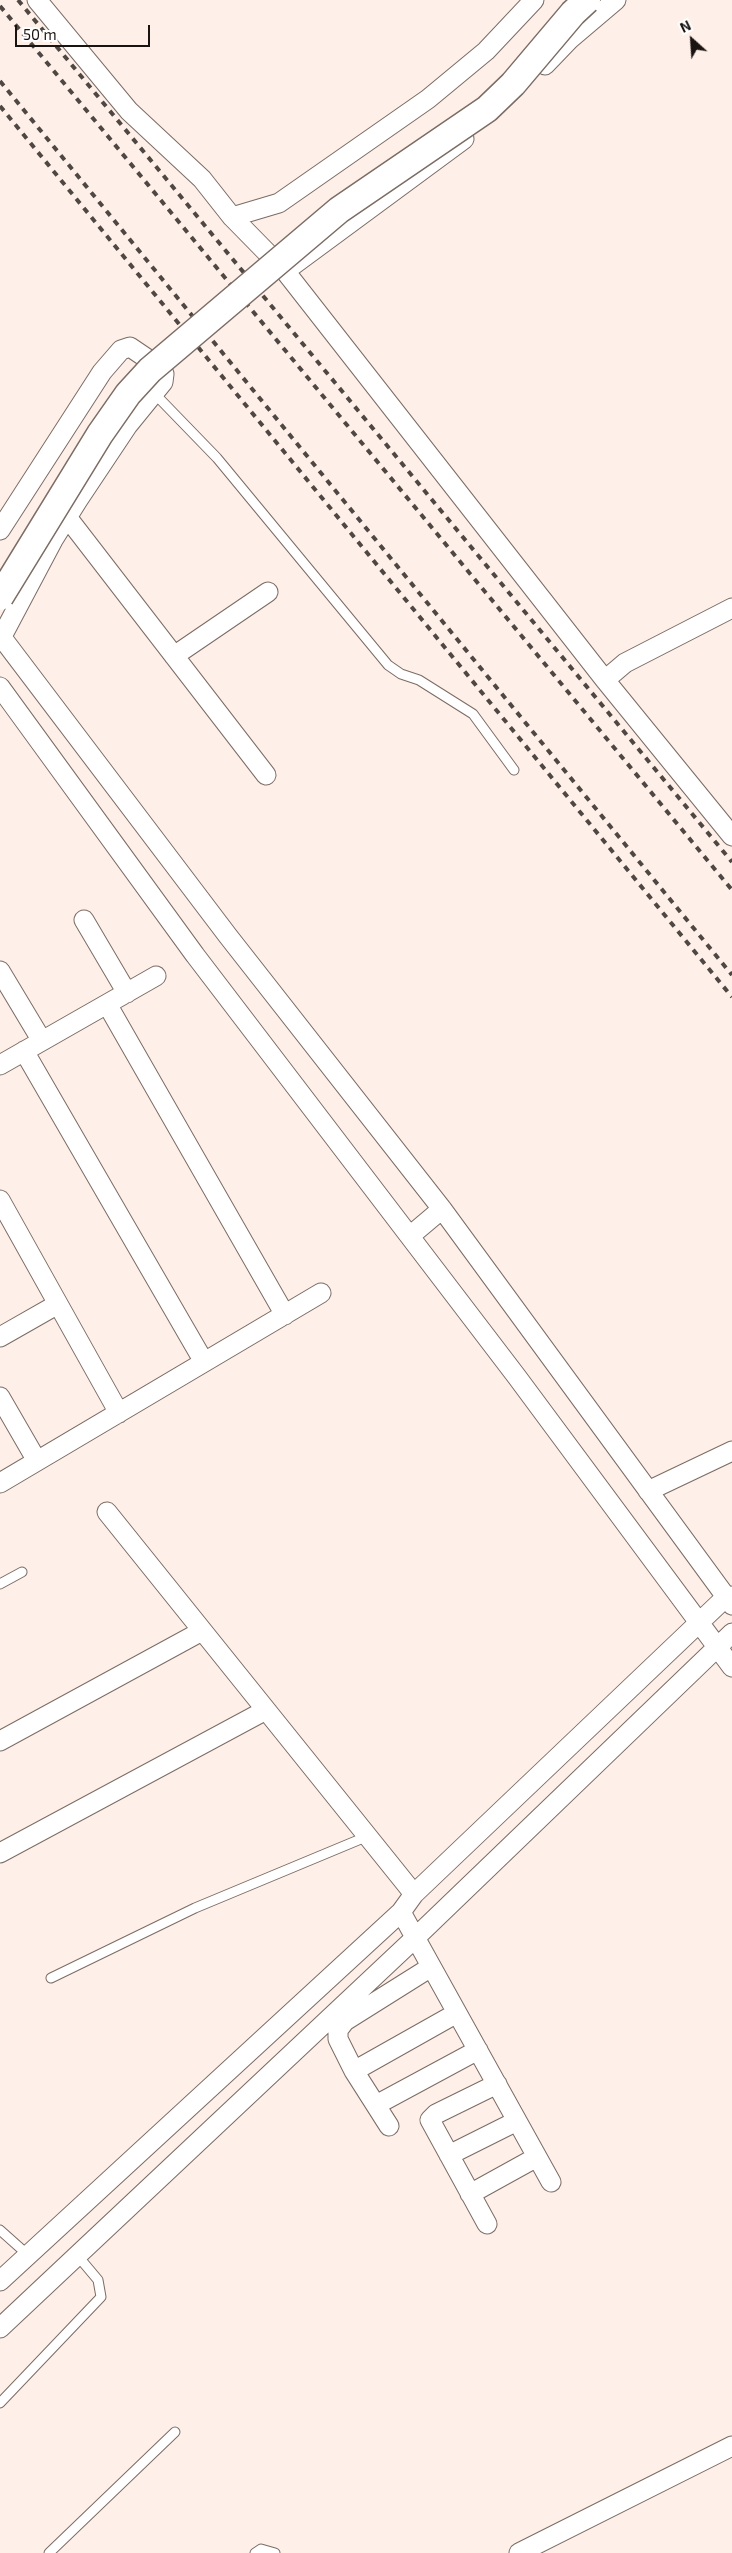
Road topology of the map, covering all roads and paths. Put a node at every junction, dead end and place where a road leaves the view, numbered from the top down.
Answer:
1 (37, 0) edge
2 (534, 0) edge
3 (563, 0) edge
4 (587, 0) edge
5 (616, 0) edge
6 (232, 217) junction
7 (285, 271) junction
8 (154, 393) junction
9 (67, 517) junction
10 (0, 530) edge
11 (0, 566) edge
12 (268, 592) dead end
13 (0, 598) edge
14 (732, 608) edge
15 (1, 637) edge
16 (174, 656) junction
17 (605, 680) junction
18 (0, 687) edge
19 (514, 770) dead end
20 (266, 775) dead end
21 (732, 836) edge
22 (84, 920) dead end
23 (0, 971) edge
24 (156, 976) dead end
25 (127, 993) junction
26 (107, 1004) junction
27 (42, 1041) junction
28 (24, 1051) junction
29 (0, 1065) edge
30 (0, 1202) edge
31 (442, 1209) junction
32 (410, 1236) junction
33 (321, 1293) dead end
34 (58, 1304) junction
35 (285, 1314) junction
36 (0, 1338) edge
37 (204, 1362) junction
38 (0, 1397) edge
39 (119, 1413) junction
40 (732, 1451) edge
41 (37, 1461) junction
42 (0, 1482) edge
43 (648, 1491) junction
44 (107, 1512) dead end
45 (22, 1572) dead end
46 (0, 1584) edge
47 (730, 1600) edge
48 (701, 1622) junction
49 (202, 1631) junction
50 (726, 1640) edge
51 (732, 1667) edge
52 (266, 1710) junction
53 (0, 1741) edge
54 (368, 1836) junction
55 (0, 1853) edge
56 (414, 1894) junction
57 (401, 1912) junction
58 (415, 1938) junction
59 (431, 1967) junction
60 (52, 1978) dead end
61 (457, 2013) junction
62 (478, 2050) junction
63 (354, 2071) junction
64 (497, 2084) junction
65 (376, 2106) junction
66 (517, 2121) junction
67 (389, 2126) dead end
68 (449, 2155) junction
69 (537, 2157) junction
70 (109, 2181) junction
71 (551, 2182) dead end
72 (470, 2194) junction
73 (132, 2204) junction
74 (487, 2224) dead end
75 (0, 2230) edge
76 (28, 2255) junction
77 (77, 2256) junction
78 (0, 2281) edge
79 (0, 2328) edge
80 (0, 2403) edge
81 (175, 2432) dead end
82 (732, 2446) edge
83 (49, 2553) edge
84 (255, 2553) edge
85 (275, 2553) edge
86 (519, 2553) edge

1 - 6 street
2 - 6 street
3 - 11 street
4 - 13 street, bridge
5 - 7 street
6 - 7 street
7 - 17 street
8 - 9 street
8 - 10 street
8 - 19 lane
9 - 15 street
9 - 16 street
12 - 16 street
14 - 17 street
15 - 31 street
16 - 20 street
17 - 21 street
18 - 32 street
22 - 25 street
23 - 27 street
24 - 25 street
25 - 26 street
26 - 27 street
26 - 35 street
27 - 28 street
28 - 29 street
28 - 37 street
30 - 34 street
31 - 32 street
31 - 43 street
32 - 48 street
33 - 35 street
34 - 36 street
34 - 39 street
35 - 37 street
37 - 39 street
38 - 41 street
39 - 41 street
40 - 43 street
41 - 42 street
43 - 47 street
44 - 49 street
45 - 46 lane
47 - 48 street
48 - 50 street
48 - 56 street
49 - 52 street
49 - 53 street
50 - 51 street
50 - 58 street
52 - 54 street
52 - 55 street
54 - 56 street
54 - 60 lane
56 - 57 street
57 - 58 street
57 - 70 street
58 - 59 street
58 - 73 street
59 - 61 street
59 - 63 street
61 - 62 street
61 - 63 street
62 - 64 street
62 - 65 street
63 - 65 street
64 - 66 street
64 - 68 street
65 - 67 street
66 - 68 street
66 - 69 street
68 - 72 street
69 - 71 street
69 - 72 street
70 - 73 street
70 - 76 street
72 - 74 street
73 - 77 street
75 - 76 lane
76 - 78 street
77 - 79 street
77 - 80 lane
81 - 83 lane
82 - 86 street
84 - 85 lane

